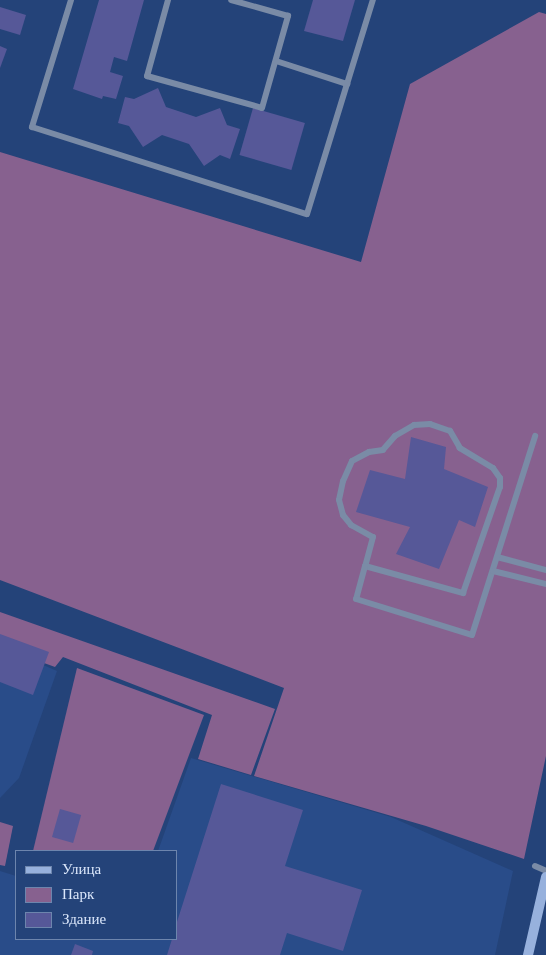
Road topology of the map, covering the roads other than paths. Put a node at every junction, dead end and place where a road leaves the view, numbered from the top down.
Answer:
1 (71, 0) edge
2 (168, 0) edge
3 (231, 0) edge
4 (373, 0) edge
5 (276, 61) junction
6 (347, 84) junction
7 (535, 436) dead end
8 (497, 557) junction
9 (365, 566) junction
10 (546, 570) edge
11 (493, 571) junction
12 (546, 584) edge
13 (536, 866) dead end
14 (546, 871) edge
15 (546, 877) edge
16 (528, 955) edge

1 - 6 lane
2 - 5 lane
3 - 5 lane
4 - 6 lane
5 - 6 lane
7 - 8 lane
8 - 10 lane
8 - 11 lane
9 - 9 lane
9 - 11 lane
11 - 12 lane
13 - 14 lane
15 - 16 main road

